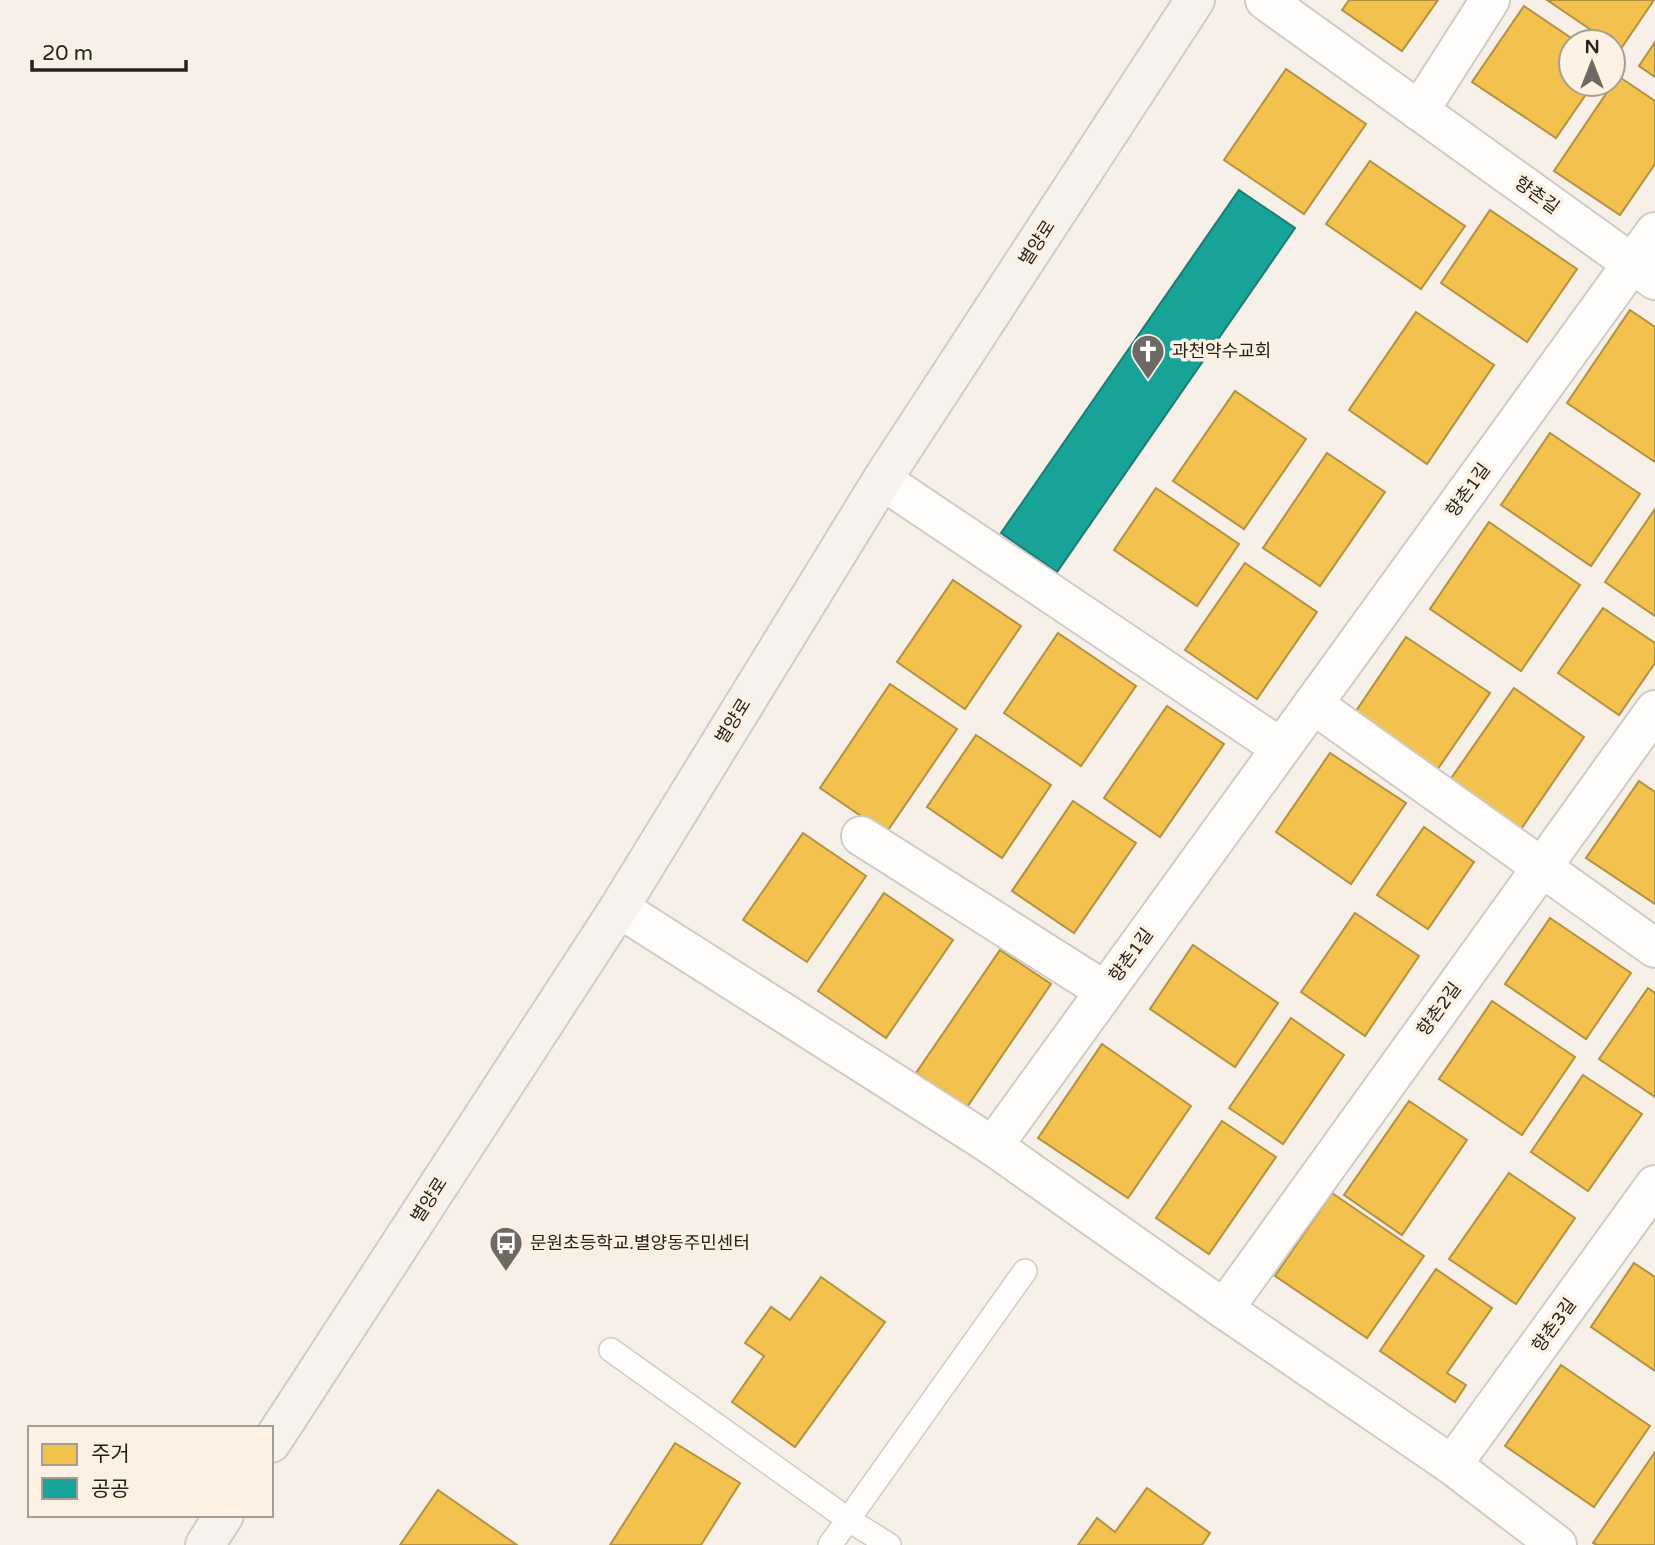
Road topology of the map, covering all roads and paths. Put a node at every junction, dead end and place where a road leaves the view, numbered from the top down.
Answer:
1 (1195, 0) edge
2 (1265, 0) edge
3 (1490, 0) edge
4 (1419, 111) junction
5 (1655, 232) edge
6 (1644, 271) edge
7 (882, 480) junction
8 (1313, 704) junction
9 (1655, 710) edge
10 (1281, 748) junction
11 (861, 836) dead end
12 (1541, 867) junction
13 (618, 908) junction
14 (1655, 948) edge
15 (1105, 991) junction
16 (993, 1146) junction
17 (1655, 1185) edge
18 (1025, 1271) dead end
19 (1224, 1309) junction
20 (611, 1350) dead end
21 (273, 1440) edge
22 (1452, 1465) junction
23 (223, 1517) edge
24 (849, 1520) junction
25 (205, 1545) edge
26 (830, 1545) edge
27 (889, 1545) edge
28 (1557, 1545) edge

1 - 7 street, 별양로
2 - 4 street, 향촌길
3 - 4 street
4 - 6 street, 향촌길
5 - 6 street, 향촌1길
6 - 8 street, 향촌1길
7 - 10 street
7 - 13 street, 별양로
8 - 10 street, 향촌1길
8 - 12 street
9 - 12 street, 향촌2길
10 - 15 street, 향촌1길
11 - 15 street, 향촌1길
12 - 14 street
12 - 19 street, 향촌2길
13 - 16 street
13 - 21 street, 별양로
15 - 16 street, 향촌1길
16 - 19 street
17 - 22 street, 향촌3길
18 - 24 lane
19 - 22 street
20 - 24 lane
22 - 28 street
23 - 25 street
24 - 26 lane
24 - 27 lane

